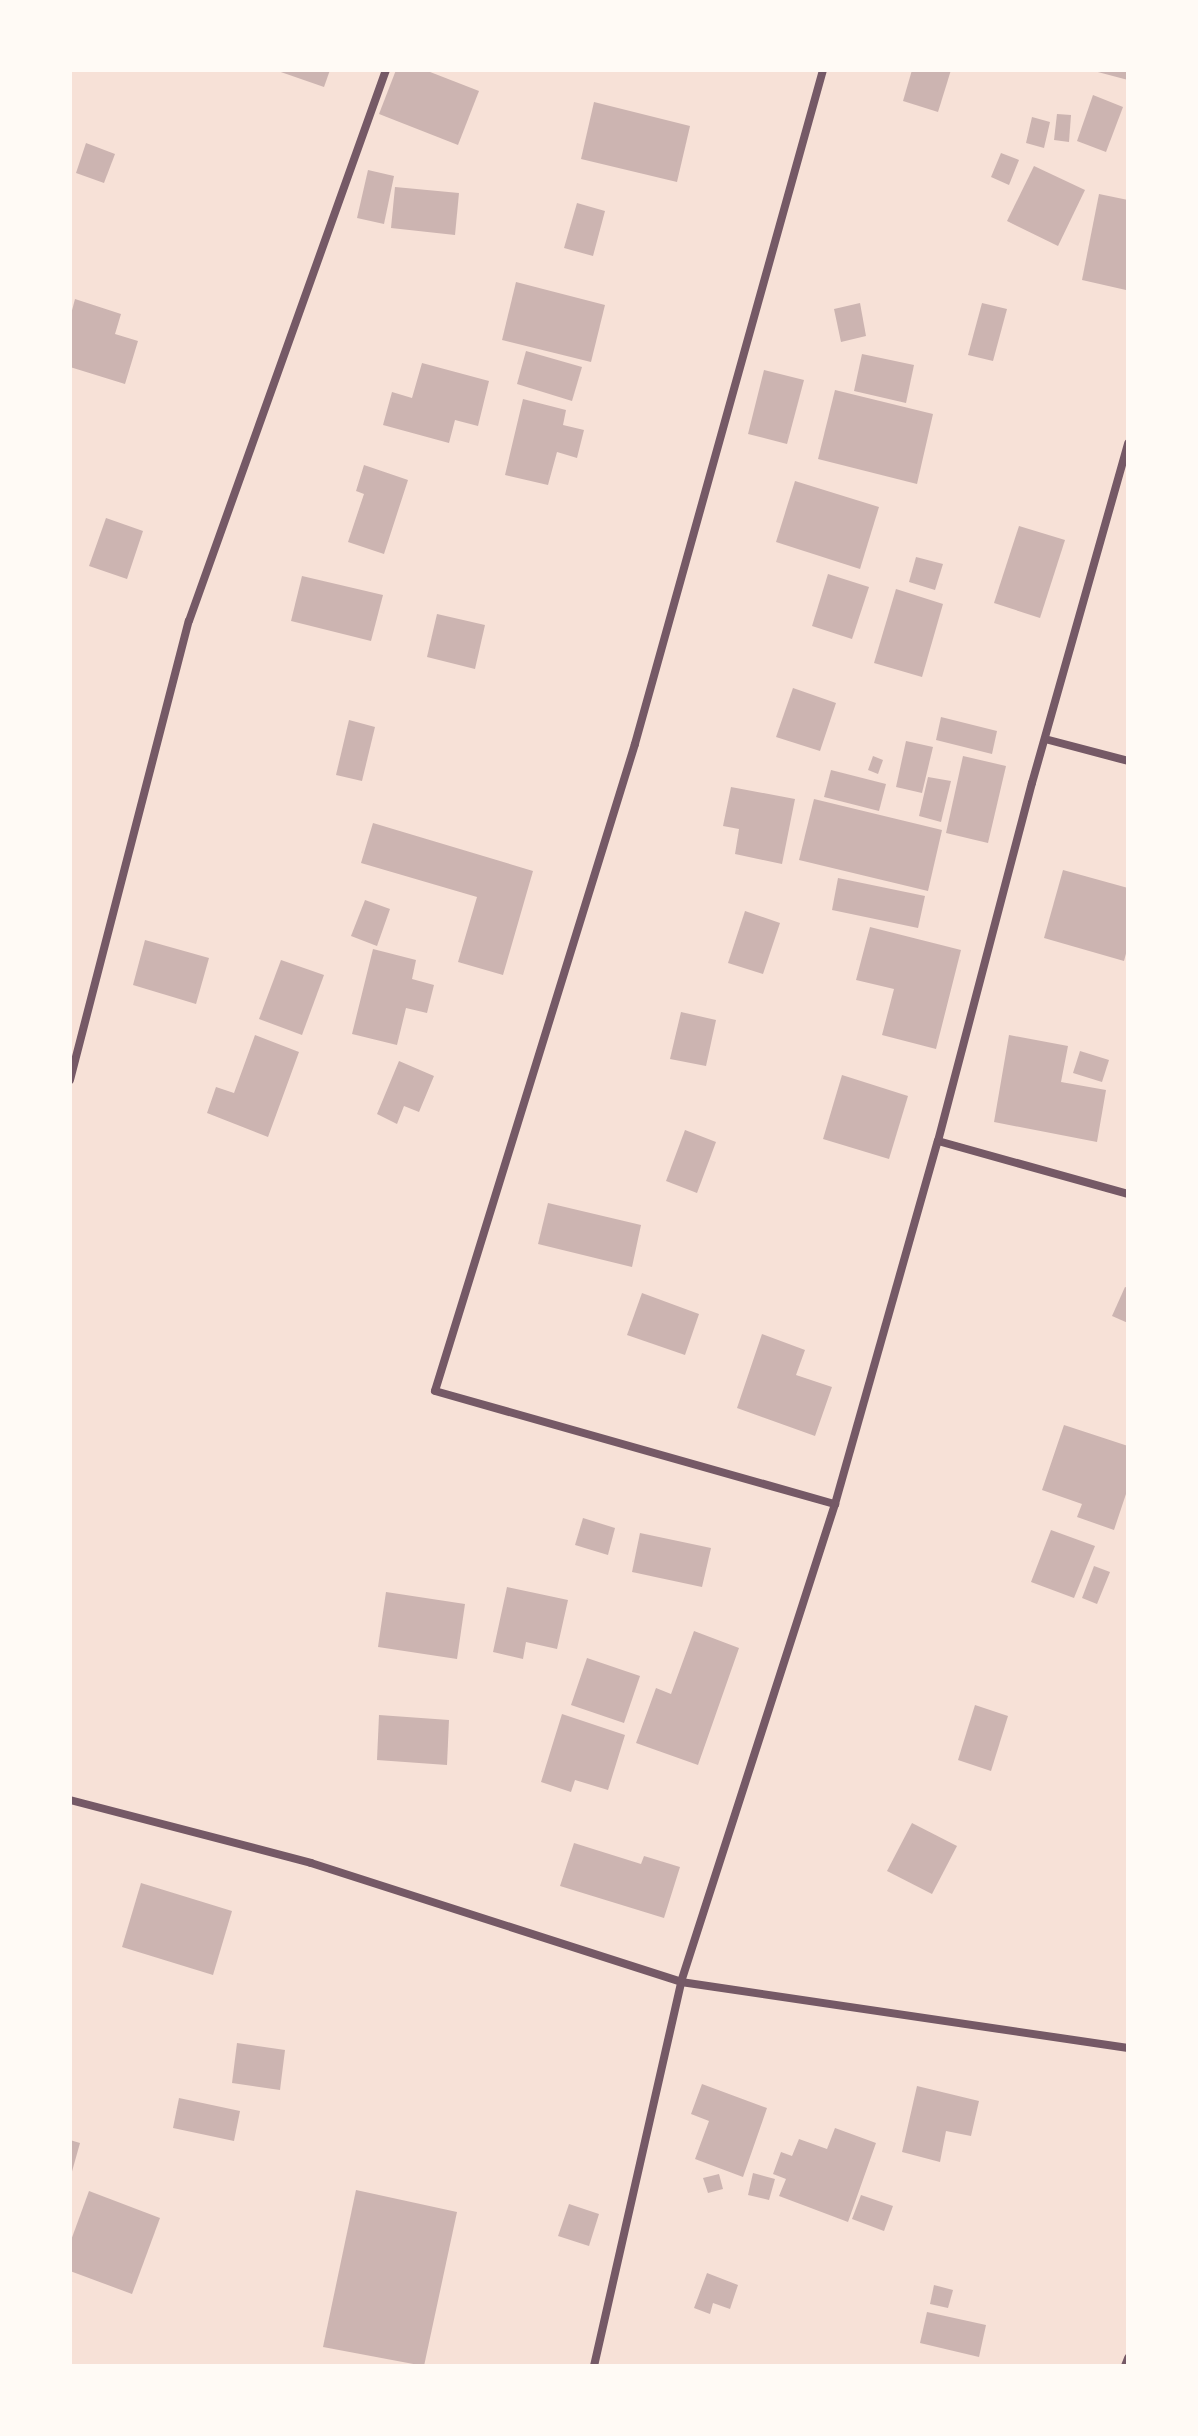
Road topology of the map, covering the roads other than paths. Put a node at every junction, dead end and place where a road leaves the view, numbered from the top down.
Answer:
1 (386, 70) edge
2 (823, 70) edge
3 (1128, 443) edge
4 (1045, 739) junction
5 (1128, 761) edge
6 (70, 1080) edge
7 (938, 1141) junction
8 (1128, 1194) edge
9 (835, 1504) junction
10 (70, 1800) edge
11 (681, 1982) junction
12 (1128, 2048) edge
13 (1128, 2358) edge
14 (594, 2366) edge
15 (1125, 2366) edge

1 - 6 street
2 - 9 street
3 - 4 street
4 - 5 street
4 - 7 street
7 - 8 street
7 - 9 street
9 - 11 street
10 - 11 street
11 - 12 street
11 - 14 street
13 - 15 street

